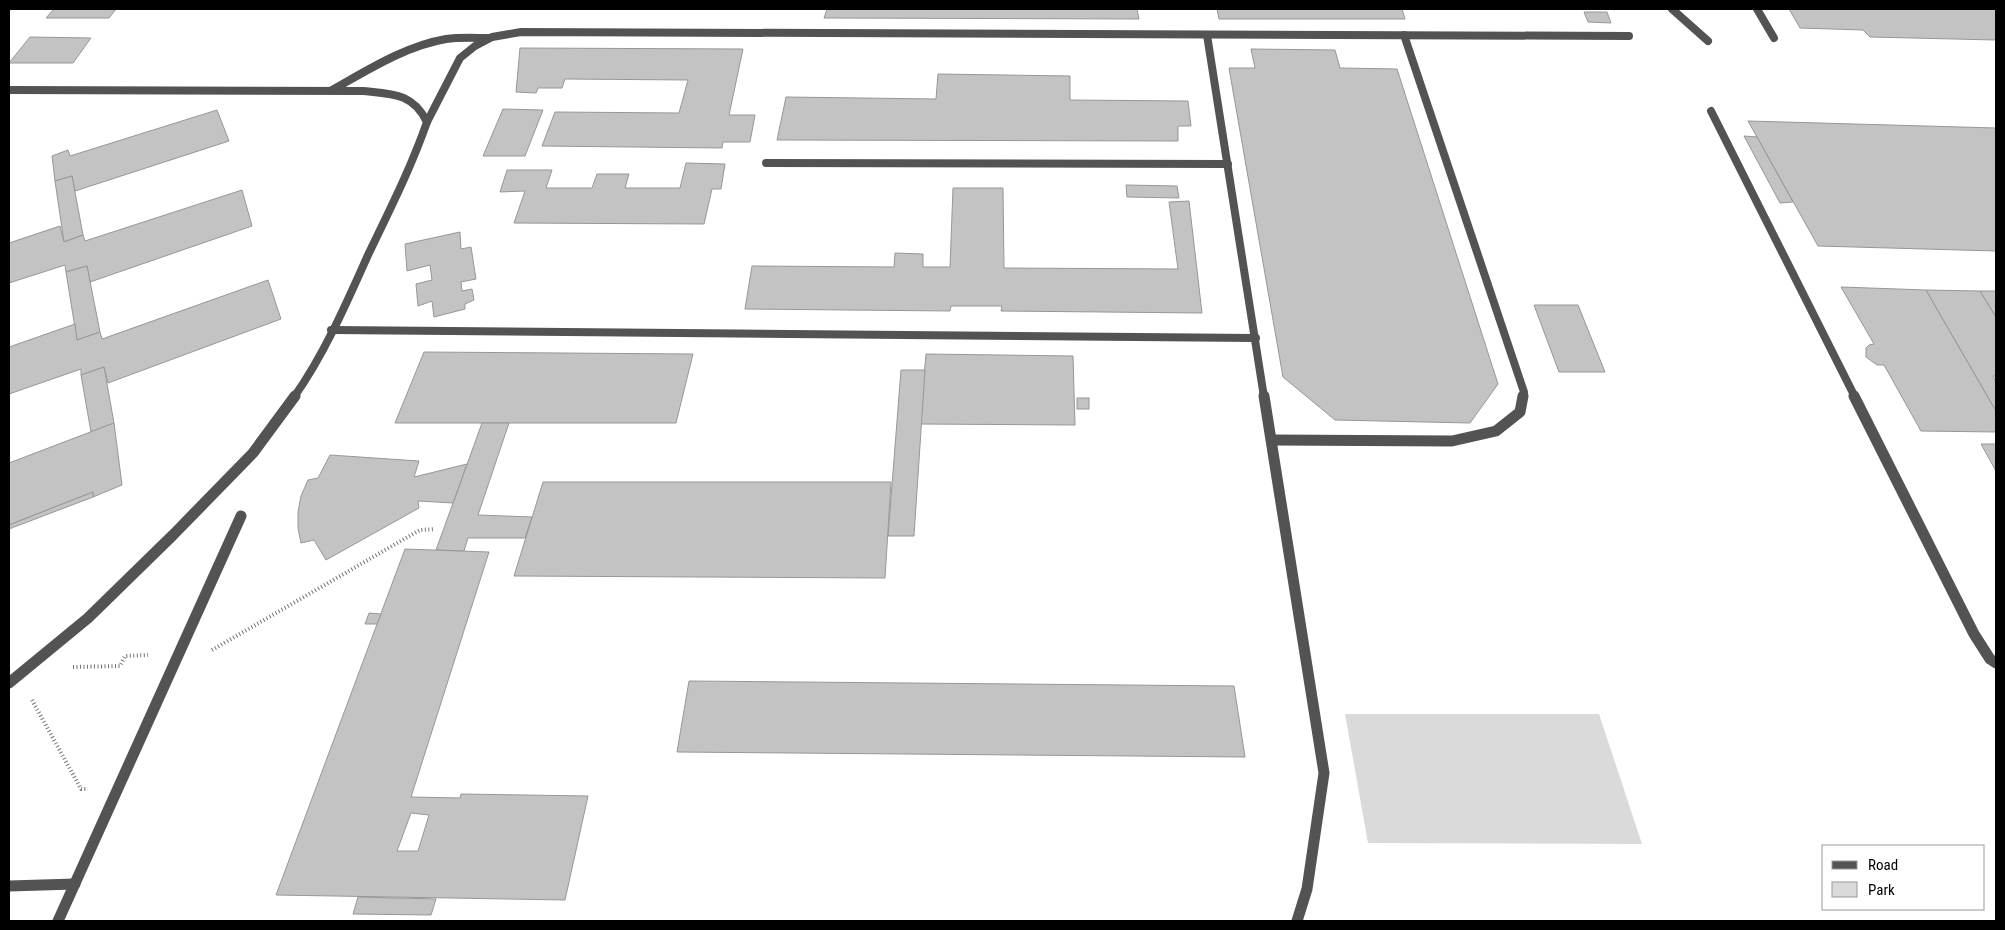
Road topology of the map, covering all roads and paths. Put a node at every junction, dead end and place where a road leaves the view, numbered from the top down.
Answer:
1 (1672, 9) edge
2 (1757, 9) edge
3 (1207, 35) junction
4 (1404, 35) junction
5 (1628, 36) dead end
6 (492, 37) junction
7 (1774, 38) dead end
8 (1708, 41) dead end
9 (9, 90) edge
10 (330, 91) junction
11 (1711, 111) dead end
12 (427, 122) junction
13 (766, 163) dead end
14 (1228, 164) junction
15 (331, 330) junction
16 (1256, 338) junction
17 (1272, 440) junction
18 (241, 516) dead end
19 (435, 529) dead end
20 (180, 652) junction
21 (1996, 663) edge
22 (66, 667) dead end
23 (18, 675) junction
24 (9, 683) edge
25 (118, 788) junction
26 (75, 884) junction
27 (9, 886) edge
28 (58, 921) edge
29 (1297, 921) edge

1 - 8 street
2 - 7 street
3 - 4 street
3 - 6 street
3 - 14 street
4 - 5 street
4 - 17 street
6 - 10 street
6 - 12 street
9 - 10 street
10 - 12 street
11 - 21 street
12 - 15 street
13 - 14 street
14 - 16 street
15 - 16 street
15 - 23 street
16 - 17 street
17 - 29 street
18 - 20 street
19 - 20 path
20 - 22 path
20 - 25 street
23 - 24 street
23 - 25 path
25 - 26 street
26 - 27 street
26 - 28 street

